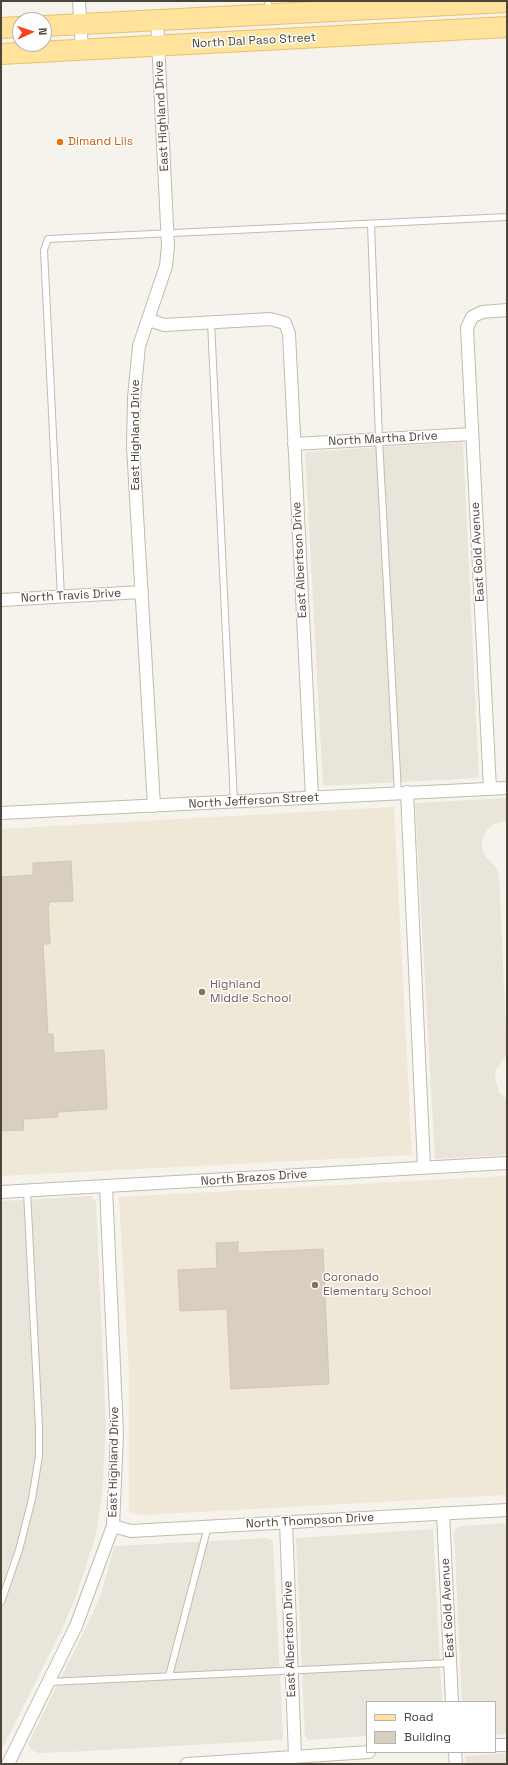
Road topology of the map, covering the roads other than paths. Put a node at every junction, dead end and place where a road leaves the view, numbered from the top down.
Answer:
1 (79, 1) edge
2 (467, 2) edge
3 (507, 2) edge
4 (269, 8) edge
5 (157, 20) junction
6 (80, 24) junction
7 (52, 26) edge
8 (12, 27) edge
9 (507, 27) edge
10 (1, 28) edge
11 (159, 46) junction
12 (82, 50) junction
13 (1, 54) edge
14 (507, 217) edge
15 (371, 224) junction
16 (168, 234) junction
17 (507, 310) edge
18 (149, 320) junction
19 (211, 322) junction
20 (472, 434) junction
21 (379, 439) junction
22 (294, 444) junction
23 (142, 592) junction
24 (61, 596) junction
25 (1, 600) edge
26 (507, 788) edge
27 (490, 789) junction
28 (403, 792) junction
29 (312, 797) junction
30 (234, 802) junction
31 (154, 806) junction
32 (1, 813) edge
33 (507, 1163) edge
34 (424, 1167) junction
35 (106, 1187) junction
36 (27, 1191) junction
37 (1, 1192) edge
38 (507, 1510) edge
39 (443, 1513) junction
40 (286, 1522) junction
41 (113, 1526) junction
42 (208, 1526) junction
43 (1, 1602) edge
44 (450, 1664) junction
45 (292, 1671) junction
46 (169, 1676) junction
47 (48, 1682) junction
48 (452, 1701) edge
49 (496, 1745) edge
50 (507, 1745) edge
51 (366, 1752) edge
52 (455, 1753) edge
53 (296, 1756) junction
54 (8, 1764) edge
55 (187, 1764) edge
56 (456, 1764) edge

1 - 6 street
2 - 3 main road
2 - 4 main road
4 - 5 main road
5 - 6 main road
5 - 11 street, East Highland Drive
6 - 7 main road
6 - 12 street
8 - 10 main road
9 - 11 main road, North Dal Paso Street
11 - 12 main road, North Dal Paso Street
11 - 16 street, East Highland Drive
12 - 13 main road, North Dal Paso Street
14 - 15 lane
15 - 16 lane
15 - 21 lane
16 - 18 street, East Highland Drive
16 - 24 lane
17 - 20 street, East Gold Avenue
18 - 19 street
18 - 23 street, East Highland Drive
19 - 22 street, East Albertson Drive
19 - 30 lane
20 - 21 street, North Martha Drive
20 - 27 street, East Gold Avenue
21 - 22 street, North Martha Drive
21 - 28 lane
22 - 29 street, East Albertson Drive
23 - 24 street, North Travis Drive
23 - 31 street, East Highland Drive
24 - 25 street, North Travis Drive
26 - 27 street, North Jefferson Street
27 - 28 street, North Jefferson Street
28 - 29 street, North Jefferson Street
28 - 34 street
29 - 30 street, North Jefferson Street
30 - 31 street, North Jefferson Street
31 - 32 street, North Jefferson Street
33 - 34 street, North Brazos Drive
34 - 35 street, North Brazos Drive
35 - 36 street, North Brazos Drive
35 - 41 street, East Highland Drive
36 - 37 street, North Brazos Drive
36 - 43 lane
38 - 39 street, North Thompson Drive
39 - 40 street, North Thompson Drive
39 - 44 street, East Gold Avenue
40 - 42 street, North Thompson Drive
40 - 45 street, East Albertson Drive
41 - 42 street, North Thompson Drive
41 - 47 street, East Highland Drive
42 - 46 lane
44 - 45 lane
44 - 48 street, East Gold Avenue
45 - 46 lane
45 - 53 street, East Albertson Drive
46 - 47 lane
47 - 54 street, East Highland Drive
49 - 50 street
51 - 53 street
52 - 56 street
53 - 55 street

